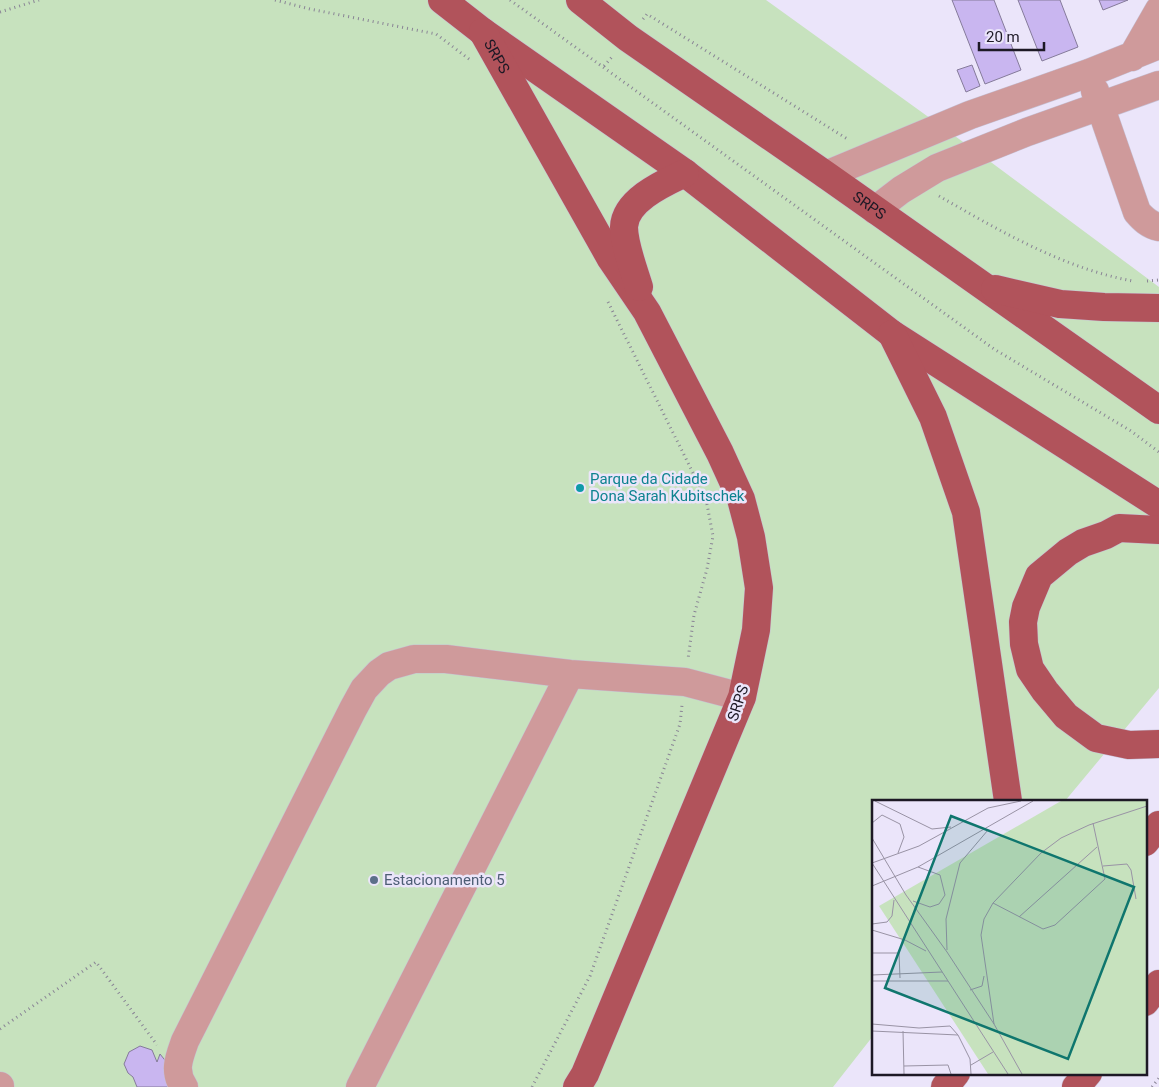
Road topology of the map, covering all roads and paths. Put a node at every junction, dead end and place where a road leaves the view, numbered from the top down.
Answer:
1 (39, 0) edge
2 (275, 0) edge
3 (442, 0) edge
4 (510, 0) edge
5 (580, 0) edge
6 (1159, 10) edge
7 (0, 12) edge
8 (483, 32) junction
9 (1159, 46) edge
10 (1132, 56) junction
11 (473, 62) dead end
12 (1089, 73) junction
13 (1159, 85) edge
14 (1101, 107) junction
15 (974, 113) junction
16 (1010, 139) junction
17 (685, 173) junction
18 (826, 175) junction
19 (876, 210) junction
20 (1159, 227) edge
21 (983, 287) junction
22 (605, 294) dead end
23 (1159, 308) edge
24 (647, 312) junction
25 (892, 334) junction
26 (1159, 410) edge
27 (1159, 452) edge
28 (1159, 505) edge
29 (1159, 530) edge
30 (570, 674) junction
31 (685, 682) junction
32 (742, 697) junction
33 (1159, 744) edge
34 (1008, 800) edge
35 (1159, 825) edge
36 (1146, 841) edge
37 (1159, 984) edge
38 (1146, 1001) edge
39 (1159, 1012) edge
40 (1146, 1020) edge
41 (0, 1029) edge
42 (934, 1074) edge
43 (955, 1074) edge
44 (1087, 1074) edge
45 (1159, 1078) edge
46 (180, 1079) edge
47 (360, 1087) edge
48 (532, 1087) edge
49 (577, 1087) edge
50 (928, 1087) edge
51 (945, 1087) edge
52 (1076, 1087) edge
53 (1152, 1087) edge

1 - 7 path
2 - 11 path
3 - 8 main road, SRPS
4 - 27 path
5 - 18 main road, SRPS
6 - 10 lane
8 - 17 main road, SRPS
8 - 24 main road, SRPS
9 - 10 lane
10 - 12 lane
12 - 14 lane
12 - 15 lane
13 - 14 lane
14 - 16 lane
14 - 20 lane
15 - 16 lane
15 - 18 lane
16 - 19 lane
17 - 24 main road, SRPS
17 - 25 main road, SRPS
18 - 19 main road, SRPS
19 - 21 main road, SRPS
21 - 23 main road
21 - 26 main road, SRPS
22 - 31 path
24 - 32 main road, SRPS
25 - 28 main road, SRPS
25 - 34 main road
29 - 33 main road
30 - 31 lane
30 - 46 lane
30 - 47 lane
31 - 32 lane
31 - 48 path
32 - 49 main road, SRPS
35 - 36 main road
37 - 38 main road
39 - 40 main road
41 - 46 path
42 - 50 main road
43 - 51 main road
44 - 52 main road
45 - 53 path

